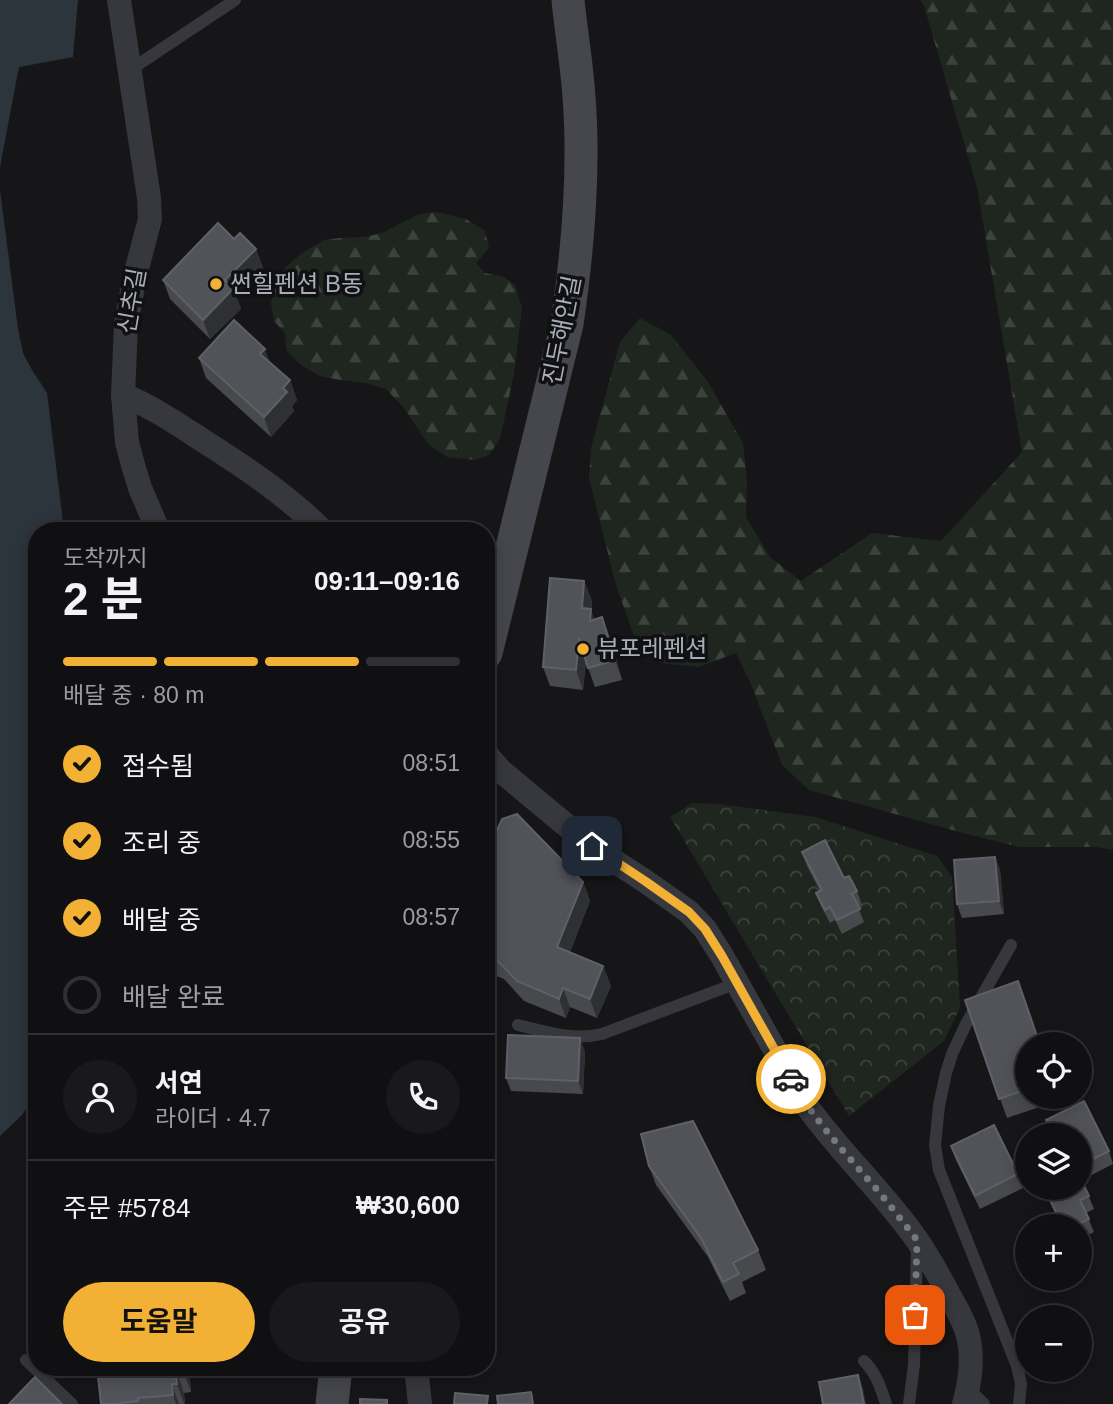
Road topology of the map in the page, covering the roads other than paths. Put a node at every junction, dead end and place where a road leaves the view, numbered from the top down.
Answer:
1 (119, 0) edge
2 (235, 0) edge
3 (568, 0) edge
4 (130, 70) junction
5 (122, 395) junction
6 (155, 522) edge
7 (314, 522) edge
8 (495, 616) edge
9 (495, 764) edge
10 (1011, 945) dead end
11 (737, 983) junction
12 (518, 1026) dead end
13 (917, 1240) junction
14 (864, 1361) dead end
15 (43, 1376) edge
16 (334, 1376) edge
17 (417, 1376) edge
18 (972, 1399) edge
19 (72, 1404) edge
20 (332, 1404) edge
21 (420, 1404) edge
22 (886, 1404) edge
23 (909, 1404) edge
24 (1019, 1404) edge

1 - 4 street, 신추길
2 - 4 lane
3 - 8 street, 진두해안길
4 - 5 street, 신추길
5 - 6 street, 신추길
5 - 7 street
9 - 11 street
10 - 24 lane
11 - 12 lane
11 - 13 street
13 - 18 street
13 - 23 lane
14 - 22 lane
15 - 19 lane
16 - 20 street
17 - 21 street

